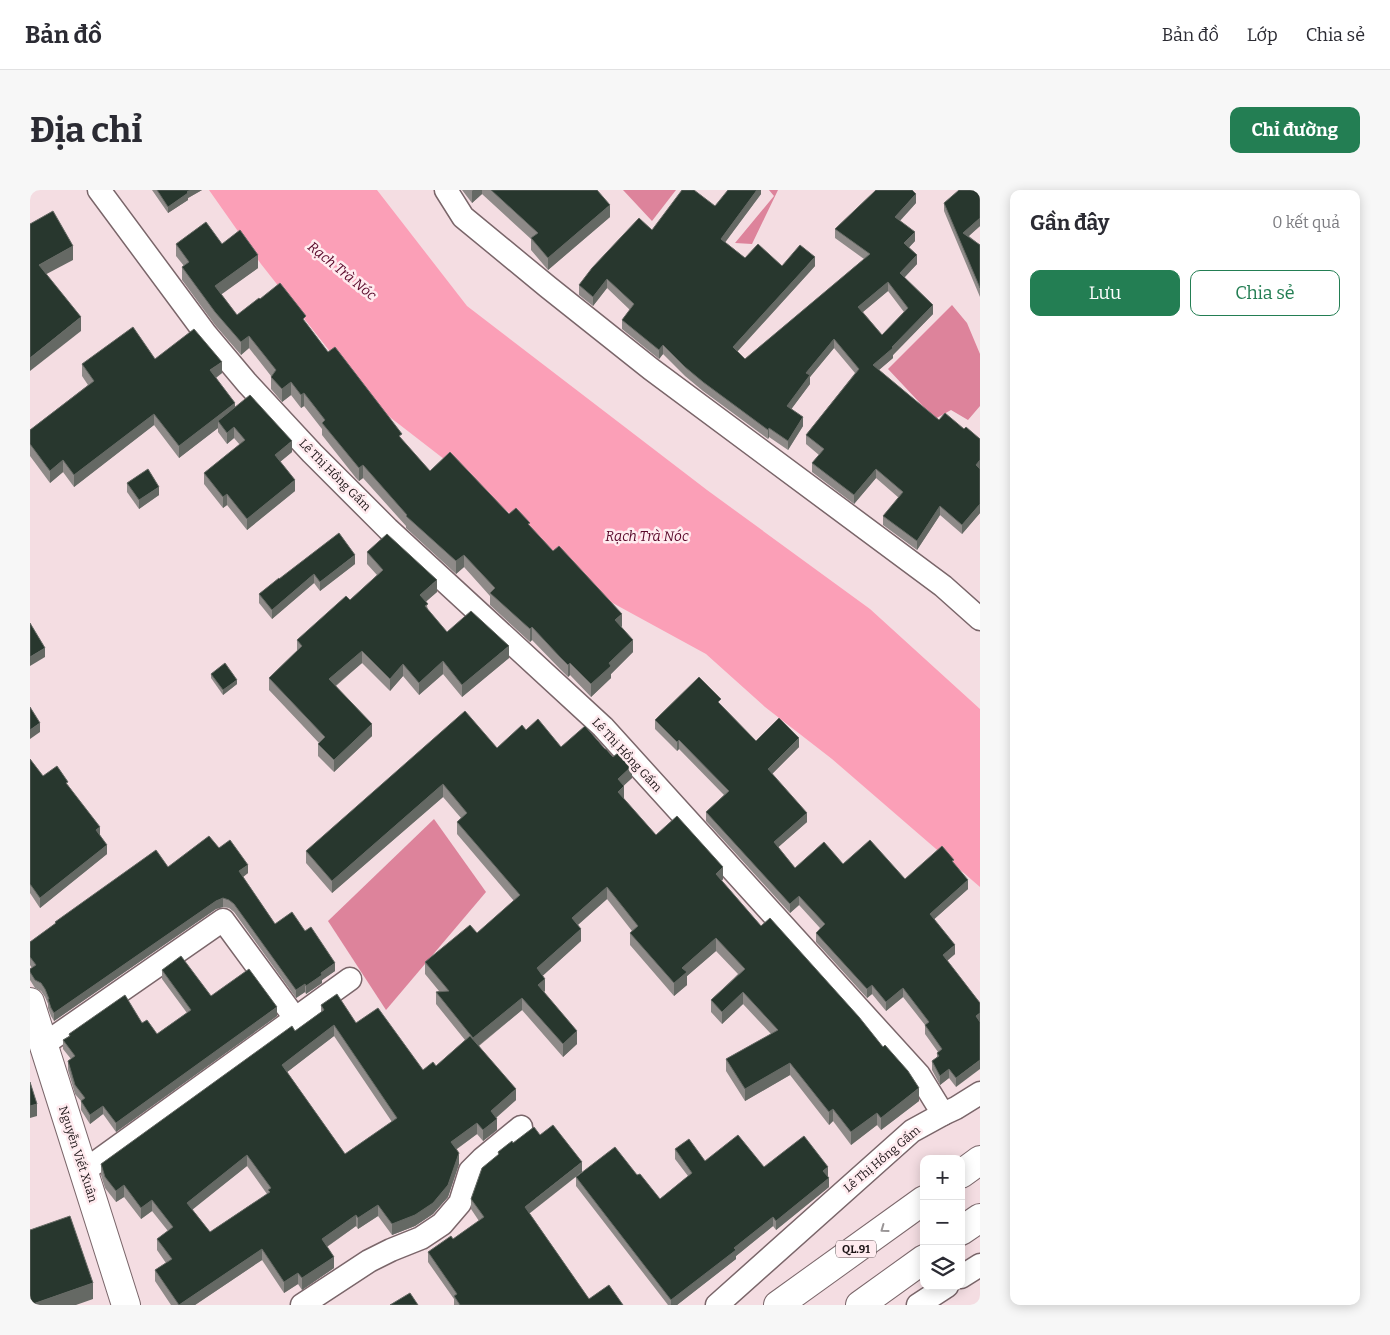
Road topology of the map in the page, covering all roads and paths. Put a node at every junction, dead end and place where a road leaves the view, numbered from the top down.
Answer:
1 (99, 190) edge
2 (446, 190) edge
3 (980, 619) edge
4 (350, 979) dead end
5 (30, 1002) edge
6 (295, 1018) junction
7 (44, 1045) junction
8 (980, 1093) edge
9 (943, 1114) junction
10 (521, 1127) dead end
11 (980, 1160) edge
12 (84, 1171) junction
13 (965, 1171) edge
14 (920, 1203) edge
15 (980, 1218) edge
16 (965, 1229) edge
17 (920, 1262) edge
18 (980, 1265) edge
19 (965, 1274) edge
20 (941, 1290) edge
21 (783, 1301) edge
22 (126, 1305) edge
23 (302, 1305) edge
24 (717, 1305) edge
25 (860, 1305) edge
26 (918, 1305) edge

1 - 9 street, Lê Thị Hồng Gấm
2 - 3 street
4 - 6 street
5 - 7 main road, Nguyễn Viết Xuân
6 - 7 street
6 - 12 street
7 - 12 main road, Nguyễn Viết Xuân
8 - 9 street
9 - 24 street, Lê Thị Hồng Gấm
10 - 23 street
11 - 13 main road
12 - 22 main road, Nguyễn Viết Xuân
14 -> 21 main road, QL.91
15 - 16 main road
17 - 25 main road
18 - 19 street
20 - 26 street

